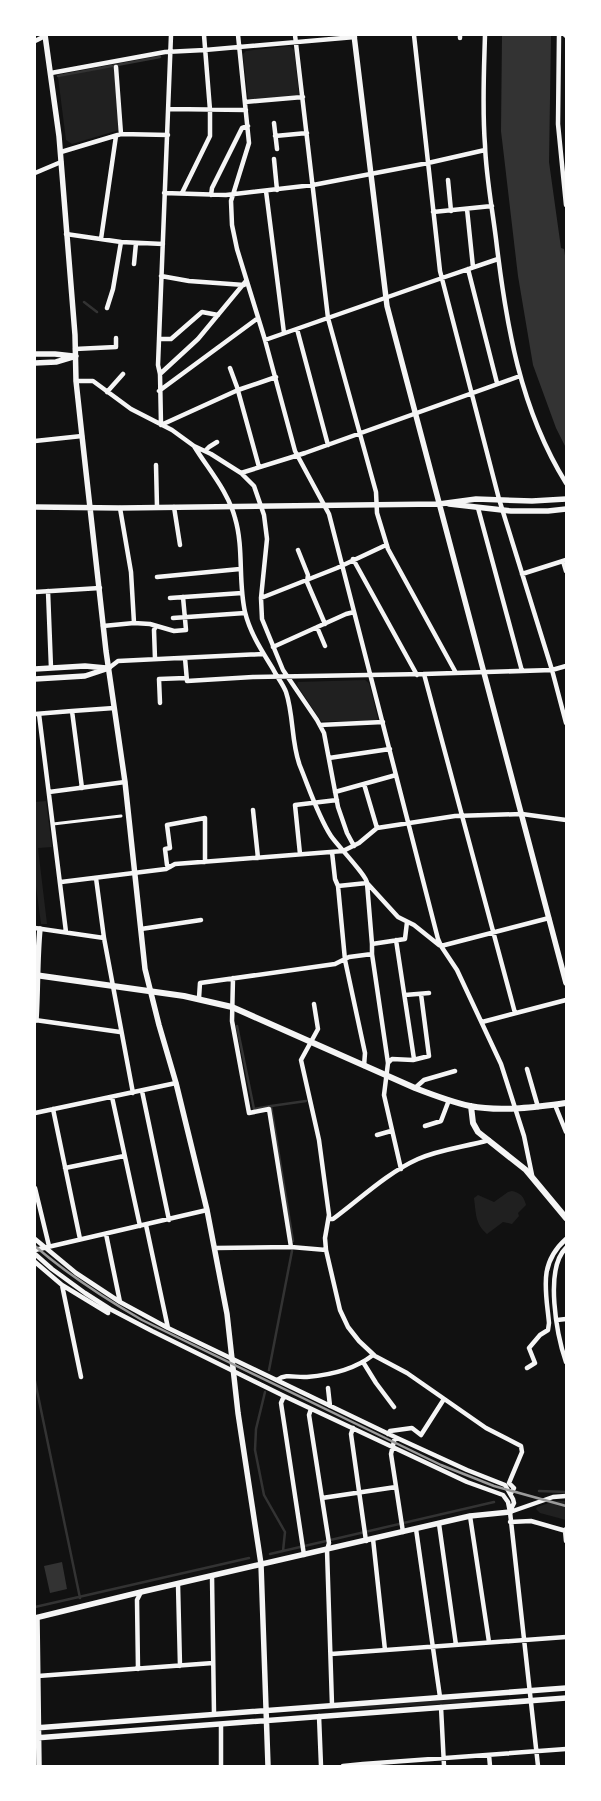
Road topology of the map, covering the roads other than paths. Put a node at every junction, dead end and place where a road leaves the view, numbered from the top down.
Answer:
1 (45, 35) edge
2 (170, 35) edge
3 (204, 35) edge
4 (238, 35) edge
5 (295, 35) edge
6 (414, 35) edge
7 (485, 35) edge
8 (559, 35) edge
9 (354, 36) edge
10 (35, 41) edge
11 (296, 42) junction
12 (240, 47) junction
13 (206, 50) junction
14 (170, 52) junction
15 (116, 67) dead end
16 (51, 73) junction
17 (303, 98) junction
18 (245, 102) junction
19 (169, 109) junction
20 (210, 110) junction
21 (246, 110) junction
22 (274, 123) dead end
23 (248, 126) junction
24 (307, 133) junction
25 (118, 135) junction
26 (168, 135) junction
27 (275, 136) junction
28 (277, 149) dead end
29 (485, 150) junction
30 (61, 152) junction
31 (274, 159) dead end
32 (61, 162) junction
33 (428, 163) junction
34 (35, 173) edge
35 (371, 175) junction
36 (564, 176) edge
37 (448, 180) dead end
38 (313, 185) junction
39 (277, 190) junction
40 (266, 191) junction
41 (182, 193) junction
42 (164, 194) junction
43 (232, 194) junction
44 (210, 195) junction
45 (566, 205) edge
46 (492, 206) junction
47 (467, 209) junction
48 (452, 211) junction
49 (433, 212) junction
50 (66, 234) junction
51 (101, 239) junction
52 (121, 242) junction
53 (136, 243) junction
54 (163, 244) junction
55 (498, 259) junction
56 (134, 264) dead end
57 (473, 267) junction
58 (468, 269) junction
59 (161, 276) junction
60 (442, 278) junction
61 (245, 283) junction
62 (385, 298) junction
63 (107, 308) dead end
64 (218, 315) junction
65 (258, 318) junction
66 (328, 318) junction
67 (297, 329) junction
68 (284, 334) junction
69 (116, 338) dead end
70 (158, 340) junction
71 (265, 340) junction
72 (75, 353) junction
73 (35, 354) edge
74 (35, 363) edge
75 (230, 368) dead end
76 (123, 374) dead end
77 (160, 374) junction
78 (520, 376) junction
79 (276, 378) junction
80 (76, 382) junction
81 (497, 383) junction
82 (238, 390) junction
83 (159, 391) junction
84 (107, 392) junction
85 (472, 392) junction
86 (416, 413) junction
87 (161, 425) junction
88 (359, 433) junction
89 (82, 436) junction
90 (35, 441) edge
91 (217, 442) dead end
92 (328, 445) junction
93 (194, 446) junction
94 (206, 451) junction
95 (298, 455) junction
96 (156, 465) dead end
97 (258, 466) junction
98 (241, 473) junction
99 (566, 483) edge
100 (499, 499) junction
101 (566, 500) edge
102 (447, 503) junction
103 (376, 504) junction
104 (439, 504) junction
105 (325, 505) junction
106 (230, 506) junction
107 (262, 506) junction
108 (35, 507) edge
109 (157, 507) junction
110 (174, 507) junction
111 (90, 508) junction
112 (120, 508) junction
113 (478, 508) junction
114 (566, 509) edge
115 (502, 510) junction
116 (180, 545) dead end
117 (386, 545) junction
118 (298, 550) dead end
119 (352, 559) junction
120 (565, 560) edge
121 (342, 565) junction
122 (240, 569) junction
123 (566, 571) edge
124 (522, 574) junction
125 (157, 577) dead end
126 (308, 580) junction
127 (100, 588) junction
128 (48, 591) junction
129 (35, 592) edge
130 (242, 593) junction
131 (183, 597) junction
132 (170, 598) dead end
133 (261, 598) junction
134 (354, 612) junction
135 (245, 613) junction
136 (185, 617) junction
137 (173, 618) dead end
138 (134, 623) junction
139 (325, 624) junction
140 (103, 626) junction
141 (156, 626) junction
142 (317, 628) junction
143 (325, 646) dead end
144 (273, 647) junction
145 (263, 654) junction
146 (185, 658) junction
147 (155, 659) junction
148 (566, 666) edge
149 (51, 668) junction
150 (109, 668) junction
151 (35, 669) edge
152 (552, 670) junction
153 (522, 671) junction
154 (485, 672) junction
155 (456, 673) junction
156 (417, 674) junction
157 (424, 674) junction
158 (370, 675) junction
159 (288, 677) junction
160 (35, 678) edge
161 (186, 678) junction
162 (278, 678) junction
163 (160, 704) dead end
164 (114, 708) junction
165 (72, 712) junction
166 (37, 714) edge
167 (383, 722) junction
168 (566, 723) edge
169 (320, 725) junction
170 (390, 749) junction
171 (329, 758) junction
172 (396, 775) junction
173 (125, 782) junction
174 (364, 784) junction
175 (82, 788) junction
176 (49, 792) junction
177 (335, 792) junction
178 (337, 800) junction
179 (315, 802) junction
180 (253, 810) dead end
181 (522, 814) junction
182 (461, 815) junction
183 (121, 816) dead end
184 (566, 820) edge
185 (409, 823) junction
186 (53, 824) junction
187 (377, 828) junction
188 (354, 846) junction
189 (343, 851) junction
190 (332, 852) junction
191 (300, 854) junction
192 (258, 858) junction
193 (205, 862) junction
194 (170, 867) junction
195 (135, 872) junction
196 (96, 878) junction
197 (61, 882) junction
198 (367, 883) junction
199 (338, 886) junction
200 (549, 918) junction
201 (201, 920) dead end
202 (407, 922) junction
203 (37, 928) edge
204 (141, 929) junction
205 (66, 932) junction
206 (493, 932) junction
207 (104, 938) junction
208 (396, 940) junction
209 (372, 944) junction
210 (440, 946) junction
211 (372, 954) junction
212 (345, 960) junction
213 (36, 975) edge
214 (233, 978) junction
215 (566, 983) edge
216 (112, 986) junction
217 (150, 991) junction
218 (429, 993) dead end
219 (421, 994) junction
220 (405, 995) junction
221 (199, 998) junction
222 (566, 1000) edge
223 (314, 1004) dead end
224 (232, 1007) junction
225 (515, 1013) junction
226 (35, 1020) edge
227 (482, 1022) junction
228 (120, 1032) junction
229 (311, 1042) junction
230 (414, 1059) junction
231 (388, 1063) junction
232 (364, 1066) junction
233 (527, 1068) dead end
234 (455, 1071) dead end
235 (386, 1076) junction
236 (176, 1083) junction
237 (415, 1088) junction
238 (142, 1091) junction
239 (133, 1093) junction
240 (112, 1098) junction
241 (449, 1100) junction
242 (566, 1104) edge
243 (555, 1105) junction
244 (471, 1106) junction
245 (538, 1107) junction
246 (516, 1108) junction
247 (53, 1109) junction
248 (35, 1113) edge
249 (425, 1126) dead end
250 (391, 1131) junction
251 (566, 1132) edge
252 (377, 1135) dead end
253 (489, 1140) junction
254 (124, 1156) junction
255 (65, 1168) junction
256 (401, 1169) junction
257 (532, 1177) junction
258 (35, 1188) edge
259 (207, 1210) junction
260 (566, 1218) edge
261 (328, 1219) junction
262 (169, 1220) junction
263 (146, 1225) junction
264 (140, 1226) junction
265 (106, 1234) junction
266 (35, 1239) edge
267 (80, 1239) junction
268 (566, 1239) edge
269 (47, 1247) junction
270 (291, 1247) junction
271 (214, 1248) junction
272 (566, 1248) edge
273 (326, 1250) junction
274 (35, 1252) edge
275 (35, 1262) edge
276 (62, 1284) junction
277 (120, 1302) junction
278 (108, 1313) dead end
279 (566, 1319) edge
280 (557, 1320) junction
281 (168, 1328) junction
282 (373, 1354) junction
283 (232, 1358) junction
284 (363, 1362) junction
285 (566, 1362) edge
286 (527, 1368) dead end
287 (233, 1370) junction
288 (81, 1377) dead end
289 (277, 1380) junction
290 (328, 1388) dead end
291 (284, 1396) junction
292 (444, 1399) junction
293 (330, 1406) junction
294 (394, 1407) dead end
295 (311, 1409) junction
296 (352, 1428) junction
297 (388, 1434) junction
298 (394, 1437) junction
299 (392, 1446) junction
300 (396, 1486) junction
301 (359, 1492) junction
302 (511, 1493) junction
303 (566, 1496) edge
304 (322, 1498) junction
305 (510, 1512) junction
306 (470, 1516) junction
307 (510, 1522) junction
308 (439, 1524) junction
309 (402, 1526) junction
310 (416, 1529) junction
311 (566, 1530) edge
312 (365, 1535) junction
313 (373, 1539) junction
314 (566, 1541) edge
315 (303, 1549) junction
316 (327, 1550) junction
317 (261, 1564) junction
318 (212, 1576) junction
319 (178, 1584) junction
320 (141, 1592) junction
321 (36, 1618) edge
322 (566, 1637) edge
323 (523, 1640) junction
324 (490, 1642) junction
325 (456, 1645) junction
326 (433, 1647) junction
327 (385, 1650) junction
328 (331, 1654) junction
329 (213, 1663) junction
330 (180, 1666) junction
331 (138, 1669) junction
332 (38, 1676) junction
333 (566, 1688) edge
334 (529, 1690) junction
335 (440, 1696) junction
336 (566, 1698) edge
337 (530, 1701) junction
338 (332, 1705) junction
339 (441, 1707) junction
340 (266, 1710) junction
341 (214, 1714) junction
342 (319, 1716) junction
343 (267, 1721) junction
344 (221, 1725) junction
345 (37, 1728) edge
346 (37, 1738) edge
347 (566, 1749) edge
348 (536, 1751) junction
349 (489, 1755) junction
350 (444, 1758) junction
351 (402, 1764) edge
352 (363, 1765) edge
353 (39, 1766) edge
354 (222, 1766) edge
355 (268, 1766) edge
356 (321, 1766) edge
357 (343, 1766) edge
358 (444, 1766) edge
359 (490, 1766) edge
360 (538, 1766) edge

1 - 10 street
1 - 16 street
2 - 14 street
3 - 13 street
4 - 12 street
5 - 11 street
6 - 33 street
7 - 29 street
8 - 36 street
9 - 11 street
9 - 35 street
11 - 12 street
11 - 17 street
12 - 13 street
12 - 18 street
13 - 14 street
13 - 20 street
14 - 16 street
14 - 19 street
15 - 25 street
16 - 30 street
17 - 18 street
17 - 24 street
18 - 21 street
19 - 20 street
19 - 26 street
20 - 21 street
20 - 41 street
21 - 23 street
22 - 27 street
23 - 43 street
23 - 44 street
24 - 27 street
24 - 38 street
25 - 26 street
25 - 30 street
25 - 51 street
26 - 42 street
27 - 28 street
29 - 33 street
29 - 46 street
30 - 32 street
31 - 39 street
32 - 34 street
32 - 50 street
33 - 35 street
33 - 49 street
35 - 38 street
35 - 62 street
36 - 45 street
37 - 48 street
38 - 39 street
38 - 66 street
39 - 40 street
40 - 43 street
40 - 68 street
41 - 42 street
41 - 44 street
42 - 54 street
43 - 44 street
43 - 61 street
46 - 47 street
46 - 55 street
47 - 48 street
47 - 57 street
48 - 49 street
49 - 60 street
50 - 51 street
50 - 72 street
51 - 52 street
52 - 53 street
52 - 63 street
53 - 54 street
53 - 56 street
54 - 59 street
55 - 57 street
55 - 78 street
57 - 58 street
58 - 60 street
58 - 81 street
59 - 61 street
59 - 70 street
60 - 62 street
60 - 85 street
61 - 64 street
61 - 65 street
62 - 66 street
62 - 86 street
64 - 70 street
64 - 77 street
65 - 71 street
65 - 83 street
66 - 67 street
66 - 88 street
67 - 68 street
67 - 92 street
68 - 71 street
69 - 72 street
70 - 77 street
71 - 79 street
72 - 73 street
72 - 74 street
72 - 80 street
75 - 82 street
76 - 84 street
77 - 83 street
78 - 81 street
78 - 99 street
79 - 82 street
79 - 95 street
80 - 84 street
80 - 89 street
81 - 85 street
82 - 87 street
82 - 97 street
83 - 87 street
84 - 87 street
85 - 86 street
85 - 100 street
86 - 88 street
86 - 104 street
87 - 93 street
88 - 92 street
88 - 103 street
89 - 90 street
89 - 111 street
91 - 94 street
92 - 95 street
93 - 94 street
93 - 106 street
94 - 98 street
95 - 97 street
95 - 105 street
96 - 109 street
97 - 98 street
98 - 107 street
100 - 101 street
100 - 102 street
100 - 115 street
102 - 104 street
102 - 113 street
103 - 104 street
103 - 105 street
103 - 117 street
104 - 154 street
105 - 107 street
105 - 121 street
106 - 107 street
106 - 110 street
106 - 122 street
107 - 133 street
108 - 111 street
109 - 110 street
109 - 112 street
110 - 116 street
111 - 112 street
111 - 127 street
112 - 138 street
113 - 115 street
113 - 153 street
114 - 115 street
115 - 124 street
117 - 119 street
117 - 155 street
118 - 126 street
119 - 121 street
119 - 156 street
120 - 123 street
120 - 124 street
121 - 126 street
121 - 134 street
122 - 125 street
122 - 130 street
124 - 152 street
126 - 133 street
126 - 139 street
127 - 128 street
127 - 140 street
128 - 129 street
128 - 149 street
130 - 131 street
130 - 135 street
131 - 132 street
131 - 136 street
133 - 144 street
134 - 139 street
134 - 158 street
135 - 136 street
135 - 145 street
136 - 137 street
136 - 141 street
138 - 140 street
138 - 141 street
139 - 142 street
140 - 150 street
141 - 147 street
142 - 143 street
142 - 144 street
144 - 159 street
145 - 146 street
145 - 162 street
146 - 147 street
146 - 161 street
147 - 150 street
148 - 152 street
149 - 150 street
149 - 151 street
150 - 160 street
150 - 164 street
152 - 153 street
152 - 168 street
153 - 154 street
154 - 155 street
154 - 181 street
155 - 157 street
156 - 157 street
156 - 158 street
157 - 182 street
158 - 159 street
158 - 167 street
159 - 162 street
159 - 169 street
161 - 162 street
161 - 163 street
162 - 179 street
164 - 165 street
164 - 173 street
165 - 166 street
165 - 175 street
166 - 176 street
167 - 169 street
167 - 170 street
169 - 171 street
170 - 171 street
170 - 172 street
171 - 177 street
172 - 174 street
172 - 185 street
173 - 175 street
173 - 195 street
174 - 177 street
174 - 187 street
175 - 176 street
176 - 186 street
177 - 178 street
178 - 179 street
178 - 188 street
179 - 189 street
179 - 191 street
180 - 192 street
181 - 182 street
181 - 184 street
181 - 200 street
182 - 185 street
182 - 206 street
183 - 186 street
185 - 187 street
185 - 210 street
186 - 197 street
187 - 188 street
188 - 189 street
189 - 190 street
189 - 198 street
190 - 191 street
190 - 199 street
191 - 192 street
192 - 193 street
193 - 194 street
193 - 194 street
194 - 195 street
195 - 196 street
195 - 204 street
196 - 197 street
196 - 207 street
197 - 205 street
198 - 199 street
198 - 202 street
198 - 209 street
199 - 212 street
200 - 206 street
200 - 215 street
201 - 204 street
202 - 208 street
202 - 210 street
203 - 205 street
203 - 213 street
204 - 217 street
205 - 207 street
206 - 210 street
206 - 225 street
207 - 216 street
208 - 209 street
208 - 220 street
209 - 211 street
210 - 227 street
211 - 212 street
211 - 231 street
212 - 214 street
212 - 232 street
213 - 216 main road
213 - 226 street
214 - 221 street
214 - 224 street
216 - 217 main road
216 - 228 street
217 - 221 main road
217 - 236 street
218 - 219 street
219 - 220 street
219 - 230 street
220 - 230 street
221 - 224 main road
222 - 225 street
223 - 229 street
224 - 229 main road
224 - 270 street
225 - 227 street
226 - 228 street
227 - 246 street
228 - 239 street
229 - 232 main road
229 - 261 street
230 - 231 street
231 - 235 street
232 - 235 main road
233 - 245 street
234 - 237 street
235 - 237 main road
235 - 250 street
236 - 238 street
236 - 259 street
237 - 241 main road
238 - 239 street
238 - 262 street
239 - 240 street
240 - 247 street
240 - 254 street
241 - 244 main road
241 - 249 street
242 - 243 main road
243 - 245 main road
243 - 251 street
244 - 246 main road
244 - 253 main road
245 - 246 main road
246 - 257 street
247 - 248 street
247 - 255 street
250 - 252 street
250 - 256 street
253 - 256 street
253 - 257 main road
254 - 255 street
254 - 264 street
255 - 267 street
256 - 261 street
257 - 260 main road
258 - 269 street
259 - 262 street
259 - 271 street
261 - 273 street
262 - 263 street
263 - 264 street
263 - 281 street
264 - 265 street
265 - 267 street
265 - 277 street
266 - 269 street
267 - 269 street
268 - 286 street
269 - 274 street
269 - 277 street
270 - 271 street
270 - 273 street
271 - 283 street
272 - 280 street
273 - 282 street
274 - 287 street
275 - 276 street
276 - 278 street
276 - 288 street
277 - 281 street
279 - 280 street
280 - 285 street
281 - 283 street
282 - 284 street
282 - 292 street
283 - 287 street
283 - 289 street
284 - 289 street
284 - 294 street
287 - 291 street
287 - 317 street
289 - 293 street
290 - 293 street
291 - 295 street
291 - 315 street
292 - 297 street
292 - 302 street
293 - 297 street
295 - 296 street
295 - 304 street
296 - 299 street
296 - 301 street
297 - 298 street
298 - 299 street
298 - 302 street
299 - 300 street
299 - 305 street
300 - 301 street
300 - 309 street
301 - 304 street
301 - 312 street
302 - 305 street
303 - 305 street
304 - 316 street
305 - 306 street
305 - 307 street
306 - 308 street
306 - 324 street
307 - 311 street
307 - 323 street
308 - 310 street
308 - 325 street
309 - 310 street
309 - 313 street
310 - 326 street
311 - 314 street
312 - 313 street
312 - 316 street
313 - 327 street
315 - 316 street
315 - 317 street
316 - 328 street
317 - 318 street
317 - 340 street
318 - 319 street
318 - 329 street
319 - 320 street
319 - 330 street
320 - 321 street
320 - 331 street
321 - 332 street
322 - 323 street
323 - 324 street
323 - 334 street
324 - 325 street
325 - 326 street
326 - 327 street
326 - 335 street
327 - 328 street
328 - 338 street
329 - 330 street
329 - 341 street
330 - 331 street
331 - 332 street
332 - 345 street
333 - 334 street
334 - 335 street
334 - 337 street
335 - 338 street
336 - 337 street
337 - 339 street
337 - 348 street
338 - 340 street
339 - 342 street
339 - 350 street
340 - 341 street
340 - 343 street
341 - 345 street
342 - 343 street
342 - 356 street
343 - 344 street
343 - 355 street
344 - 346 street
344 - 354 street
345 - 346 street
346 - 353 street
347 - 348 street
348 - 349 street
348 - 360 street
349 - 350 street
349 - 359 street
350 - 351 street
350 - 358 street
351 - 352 street
352 - 357 street

